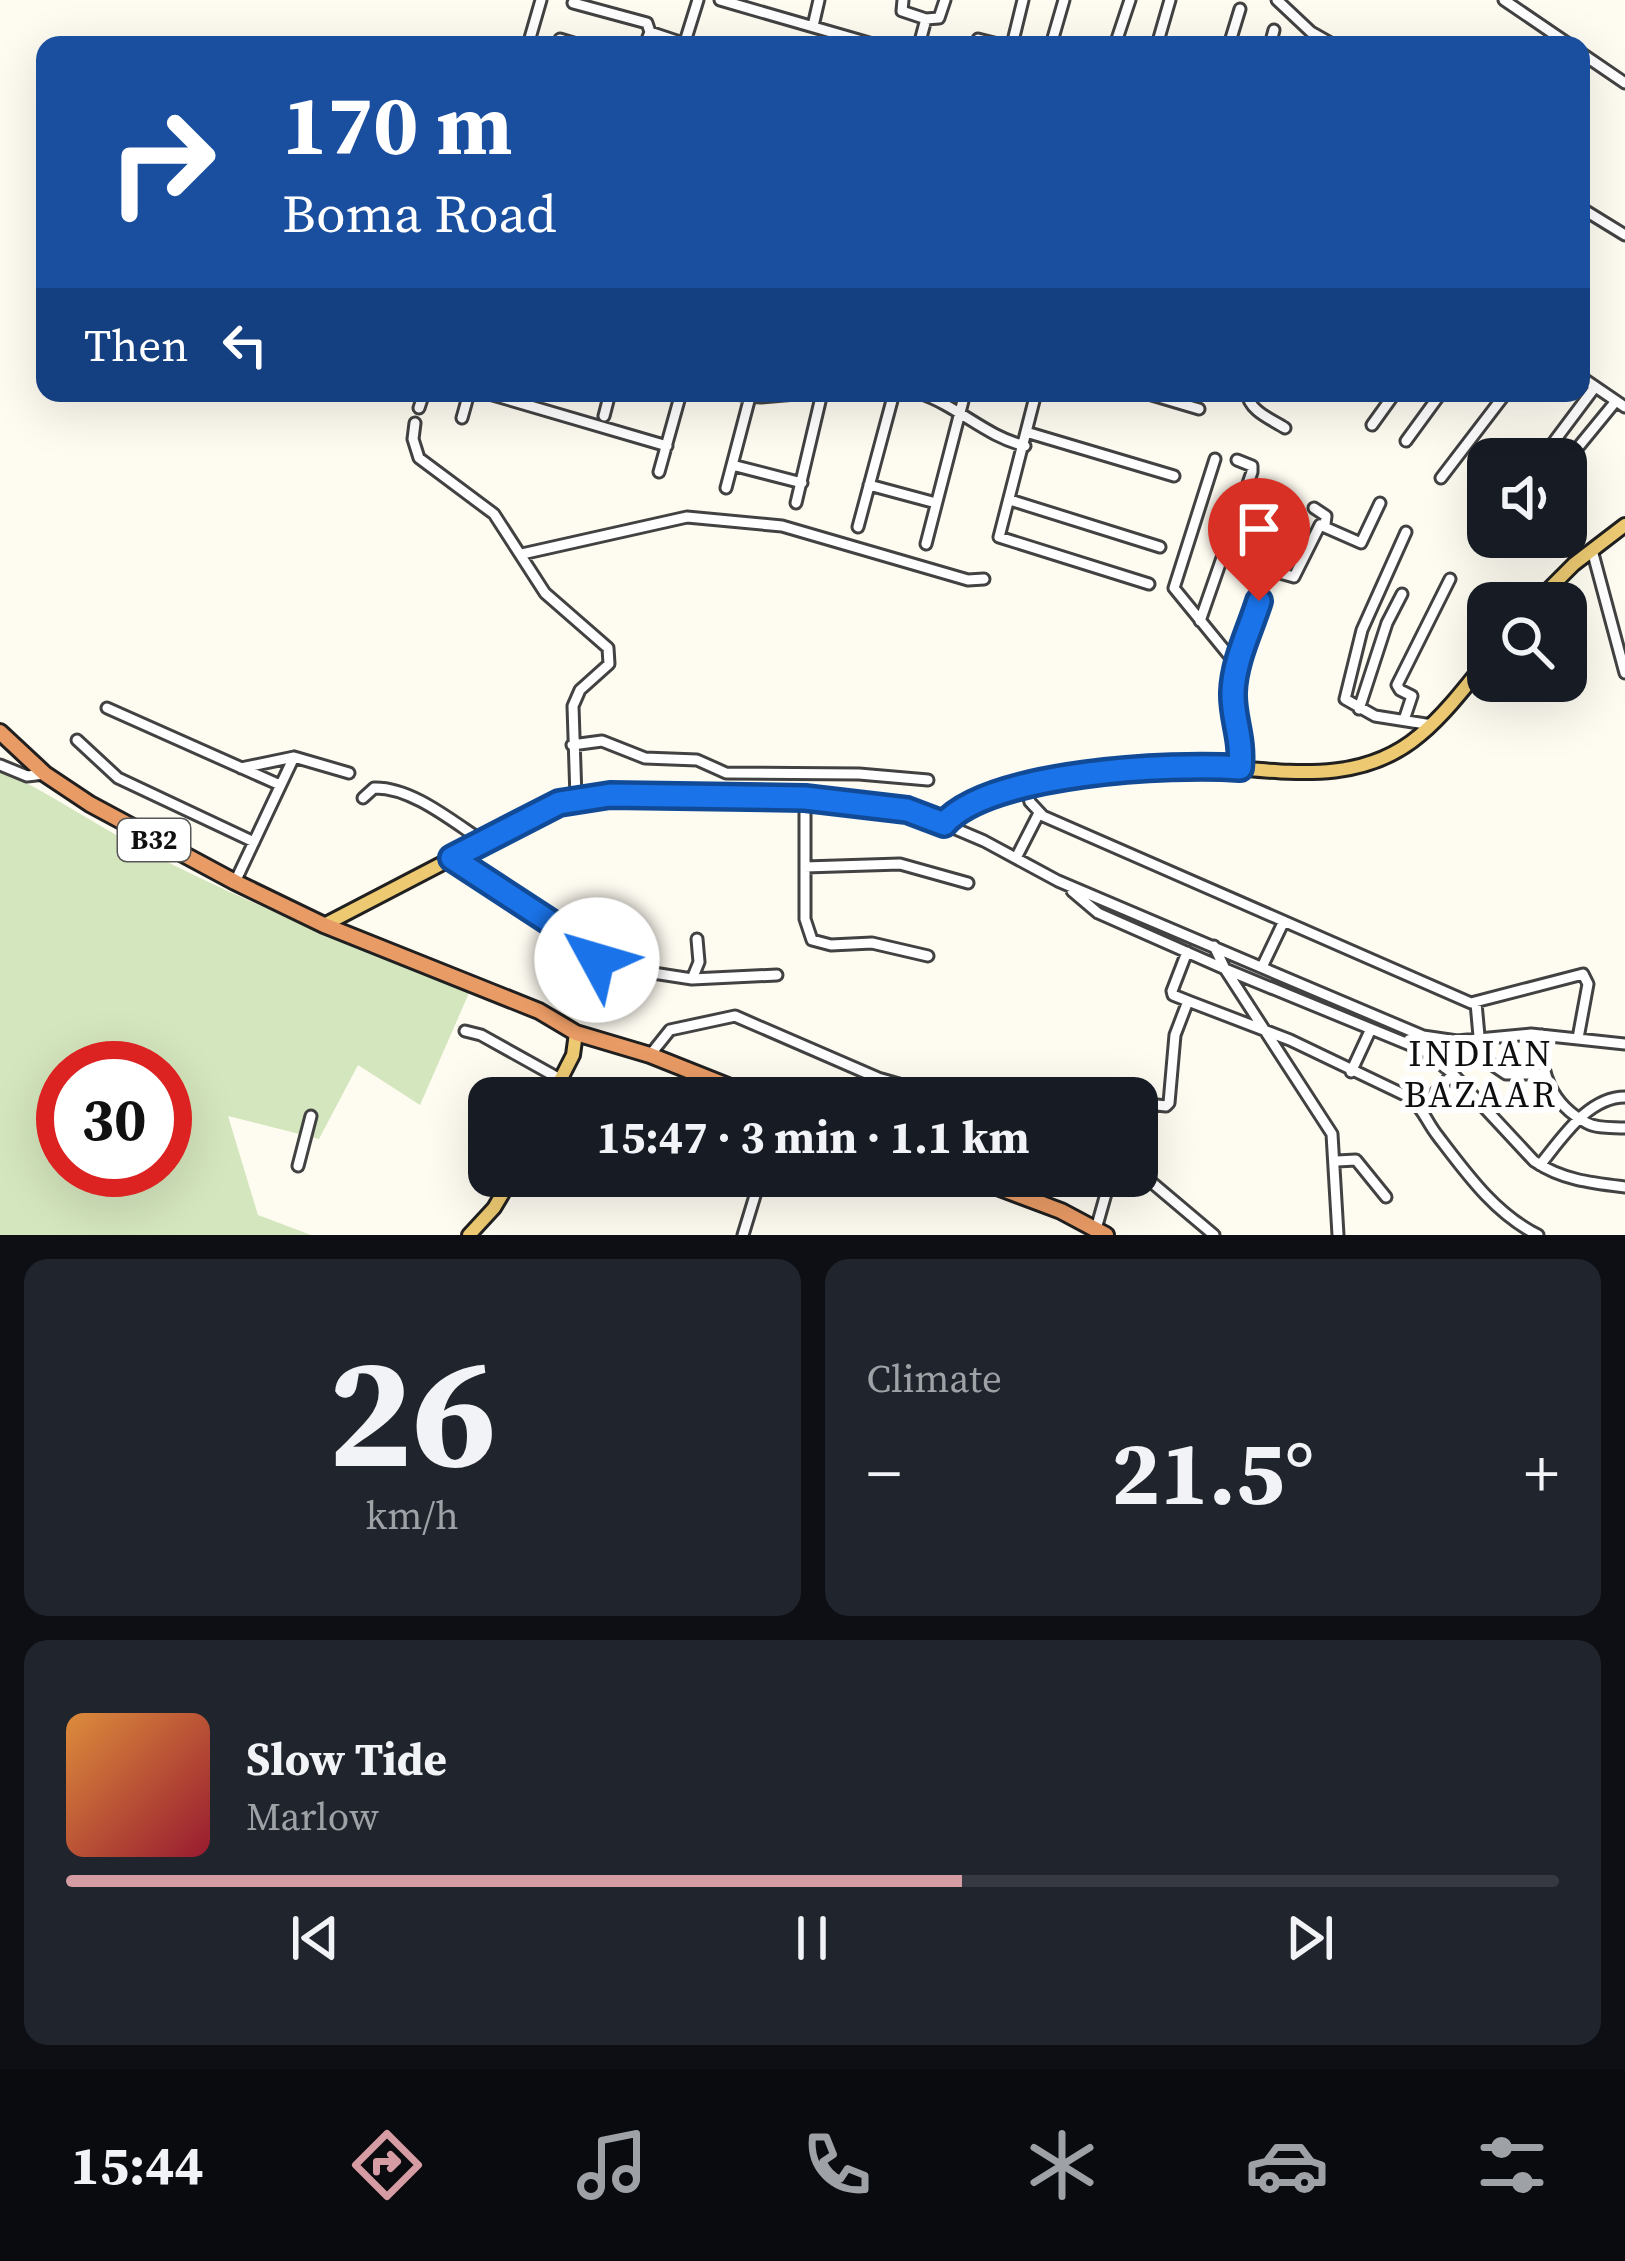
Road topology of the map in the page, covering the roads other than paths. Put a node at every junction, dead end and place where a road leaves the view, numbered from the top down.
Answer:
1 (542, 0) edge
2 (698, 0) edge
3 (720, 0) edge
4 (819, 0) edge
5 (903, 0) edge
6 (945, 0) edge
7 (1023, 0) edge
8 (1064, 0) edge
9 (1130, 0) edge
10 (1170, 0) edge
11 (1277, 0) edge
12 (1504, 0) edge
13 (573, 3) edge
14 (1240, 9) dead end
15 (926, 19) junction
16 (813, 26) junction
17 (1274, 30) dead end
18 (650, 32) junction
19 (531, 36) edge
20 (648, 36) edge
21 (662, 36) edge
22 (688, 36) edge
23 (846, 36) edge
24 (921, 36) edge
25 (1014, 36) edge
26 (1054, 36) edge
27 (1118, 36) edge
28 (1160, 36) edge
29 (1232, 36) edge
30 (1272, 36) edge
31 (1318, 36) edge
32 (1557, 36) edge
33 (1590, 59) edge
34 (1625, 83) edge
35 (1590, 214) edge
36 (1625, 235) edge
37 (1590, 383) edge
38 (1595, 387) junction
39 (1590, 394) edge
40 (421, 402) edge
41 (466, 402) edge
42 (518, 402) edge
43 (608, 402) edge
44 (679, 402) edge
45 (748, 402) edge
46 (820, 402) edge
47 (891, 402) edge
48 (939, 402) edge
49 (963, 402) edge
50 (1034, 402) edge
51 (1175, 402) edge
52 (1249, 402) edge
53 (1389, 402) edge
54 (1434, 402) edge
55 (1499, 402) edge
56 (1584, 402) edge
57 (1621, 404) edge
58 (419, 408) dead end
59 (1199, 409) dead end
60 (961, 412) junction
61 (604, 416) dead end
62 (462, 418) dead end
63 (415, 423) dead end
64 (1372, 425) dead end
65 (1285, 428) dead end
66 (1026, 432) junction
67 (1557, 438) edge
68 (1587, 440) edge
69 (1406, 441) dead end
70 (667, 446) junction
71 (1025, 446) junction
72 (1216, 458) dead end
73 (1238, 460) dead end
74 (733, 465) junction
75 (659, 472) dead end
76 (1174, 476) dead end
77 (1441, 478) dead end
78 (802, 483) junction
79 (869, 485) junction
80 (726, 488) dead end
81 (1010, 500) junction
82 (796, 503) dead end
83 (936, 503) junction
84 (1380, 503) dead end
85 (1314, 508) dead end
86 (1325, 524) junction
87 (1625, 525) edge
88 (858, 527) dead end
89 (1406, 532) dead end
90 (926, 544) dead end
91 (1160, 547) dead end
92 (1592, 550) junction
93 (522, 554) junction
94 (1450, 579) dead end
95 (984, 580) dead end
96 (1558, 582) edge
97 (1149, 584) dead end
98 (1402, 594) dead end
99 (1200, 621) junction
100 (1236, 664) junction
101 (1625, 673) edge
102 (1467, 683) edge
103 (107, 708) dead end
104 (1359, 709) junction
105 (1404, 720) junction
106 (1432, 724) junction
107 (0, 732) edge
108 (77, 740) dead end
109 (572, 745) junction
110 (294, 758) junction
111 (0, 765) edge
112 (1240, 768) junction
113 (237, 769) junction
114 (349, 773) dead end
115 (45, 774) junction
116 (928, 780) dead end
117 (280, 785) junction
118 (1026, 787) junction
119 (362, 798) dead end
120 (576, 798) junction
121 (805, 798) junction
122 (1039, 813) junction
123 (944, 824) junction
124 (254, 842) junction
125 (484, 842) junction
126 (452, 858) junction
127 (1016, 858) junction
128 (805, 867) junction
129 (1058, 881) junction
130 (235, 882) junction
131 (968, 883) dead end
132 (1283, 923) junction
133 (324, 925) junction
134 (1176, 929) junction
135 (697, 940) dead end
136 (1169, 944) junction
137 (1214, 946) junction
138 (1187, 952) junction
139 (928, 956) dead end
140 (1262, 967) junction
141 (1225, 969) junction
142 (777, 975) dead end
143 (692, 979) junction
144 (1188, 1001) junction
145 (1476, 1003) junction
146 (465, 1030) dead end
147 (1370, 1031) junction
148 (576, 1033) junction
149 (1269, 1034) junction
150 (1542, 1035) junction
151 (1479, 1036) junction
152 (1430, 1038) junction
153 (1578, 1038) junction
154 (1457, 1041) junction
155 (1625, 1044) edge
156 (1425, 1051) junction
157 (650, 1055) junction
158 (1351, 1072) junction
159 (1453, 1074) junction
160 (1543, 1074) junction
161 (558, 1077) edge
162 (561, 1077) edge
163 (705, 1077) edge
164 (876, 1077) edge
165 (1625, 1097) edge
166 (1158, 1105) edge
167 (1422, 1107) junction
168 (311, 1116) dead end
169 (1582, 1119) junction
170 (1625, 1128) edge
171 (1337, 1161) junction
172 (1540, 1165) junction
173 (298, 1166) dead end
174 (1625, 1187) edge
175 (1158, 1189) edge
176 (501, 1197) edge
177 (755, 1197) edge
178 (1024, 1197) edge
179 (1102, 1197) edge
180 (1386, 1197) dead end
181 (1101, 1232) edge
182 (1209, 1234) edge
183 (469, 1235) edge
184 (743, 1235) edge
185 (1338, 1235) edge
186 (1538, 1235) edge

1 - 19 street
2 - 22 street
3 - 16 street
4 - 16 street
5 - 15 street
6 - 15 street
7 - 25 street
8 - 26 street
9 - 27 street
10 - 28 street
11 - 31 street
12 - 32 street
13 - 18 street
14 - 29 street
15 - 24 street
16 - 23 street
17 - 30 street
18 - 20 street
18 - 21 street
33 - 34 street
35 - 36 street
37 - 38 street
38 - 39 street
38 - 57 street
40 - 58 street
41 - 62 street
42 - 70 street
43 - 61 street
44 - 70 street
45 - 74 street
46 - 78 street
47 - 79 street
48 - 60 street
49 - 60 street
50 - 66 street
51 - 59 street
52 - 65 street
53 - 64 street
54 - 69 street
55 - 77 street
56 - 67 street
57 - 68 street
60 - 71 street
60 - 83 street
63 - 93 street
66 - 71 street
66 - 76 street
70 - 75 street
71 - 81 street
72 - 99 street
73 - 99 street
74 - 78 street
74 - 80 street
78 - 82 street
79 - 83 street
79 - 88 street
81 - 91 street
81 - 97 street
83 - 90 street
84 - 86 street
85 - 86 street
86 - 100 street
87 - 92 main road
89 - 104 street
92 - 96 main road
92 - 101 street
93 - 95 street
93 - 109 street
94 - 105 street
98 - 104 street
99 - 100 street
100 - 112 street
102 - 106 main road
103 - 113 street
104 - 105 street
105 - 106 street
106 - 112 main road
107 - 115 highway, B32
108 - 124 street
109 - 116 street
109 - 120 street
110 - 113 street
110 - 114 street
110 - 117 street
111 - 115 street
112 - 118 main road
113 - 117 street
115 - 130 highway, B32
117 - 124 street
118 - 122 street
118 - 123 main road
119 - 125 street
120 - 121 main road
120 - 125 main road
121 - 123 main road
121 - 128 street
122 - 127 street
122 - 132 street
123 - 127 street
124 - 130 street
125 - 126 main road
126 - 133 main road
126 - 143 street
127 - 129 street
128 - 131 street
128 - 139 street
129 - 134 street
129 - 136 street
130 - 133 highway, B32
132 - 140 street
132 - 145 street
133 - 148 highway, B32
134 - 136 street
134 - 137 street
135 - 143 street
136 - 138 street
137 - 140 street
137 - 141 street
138 - 141 street
138 - 144 street
140 - 152 street
141 - 147 street
141 - 149 street
142 - 143 street
144 - 149 street
144 - 166 street
145 - 151 street
145 - 153 street
146 - 161 street
147 - 156 street
147 - 158 street
148 - 157 highway, B32
148 - 162 main road
149 - 158 street
149 - 171 street
150 - 151 street
150 - 153 street
150 - 160 street
151 - 154 street
152 - 154 street
152 - 156 street
153 - 155 street
154 - 160 street
156 - 159 street
157 - 163 highway, B32
157 - 164 street
158 - 167 street
159 - 167 street
159 - 172 street
160 - 169 street
165 - 169 street
167 - 186 street
168 - 173 street
169 - 170 street
169 - 172 street
171 - 180 street
171 - 185 street
172 - 174 street
175 - 182 street
176 - 183 main road
177 - 184 street
178 - 181 highway
179 - 181 street

